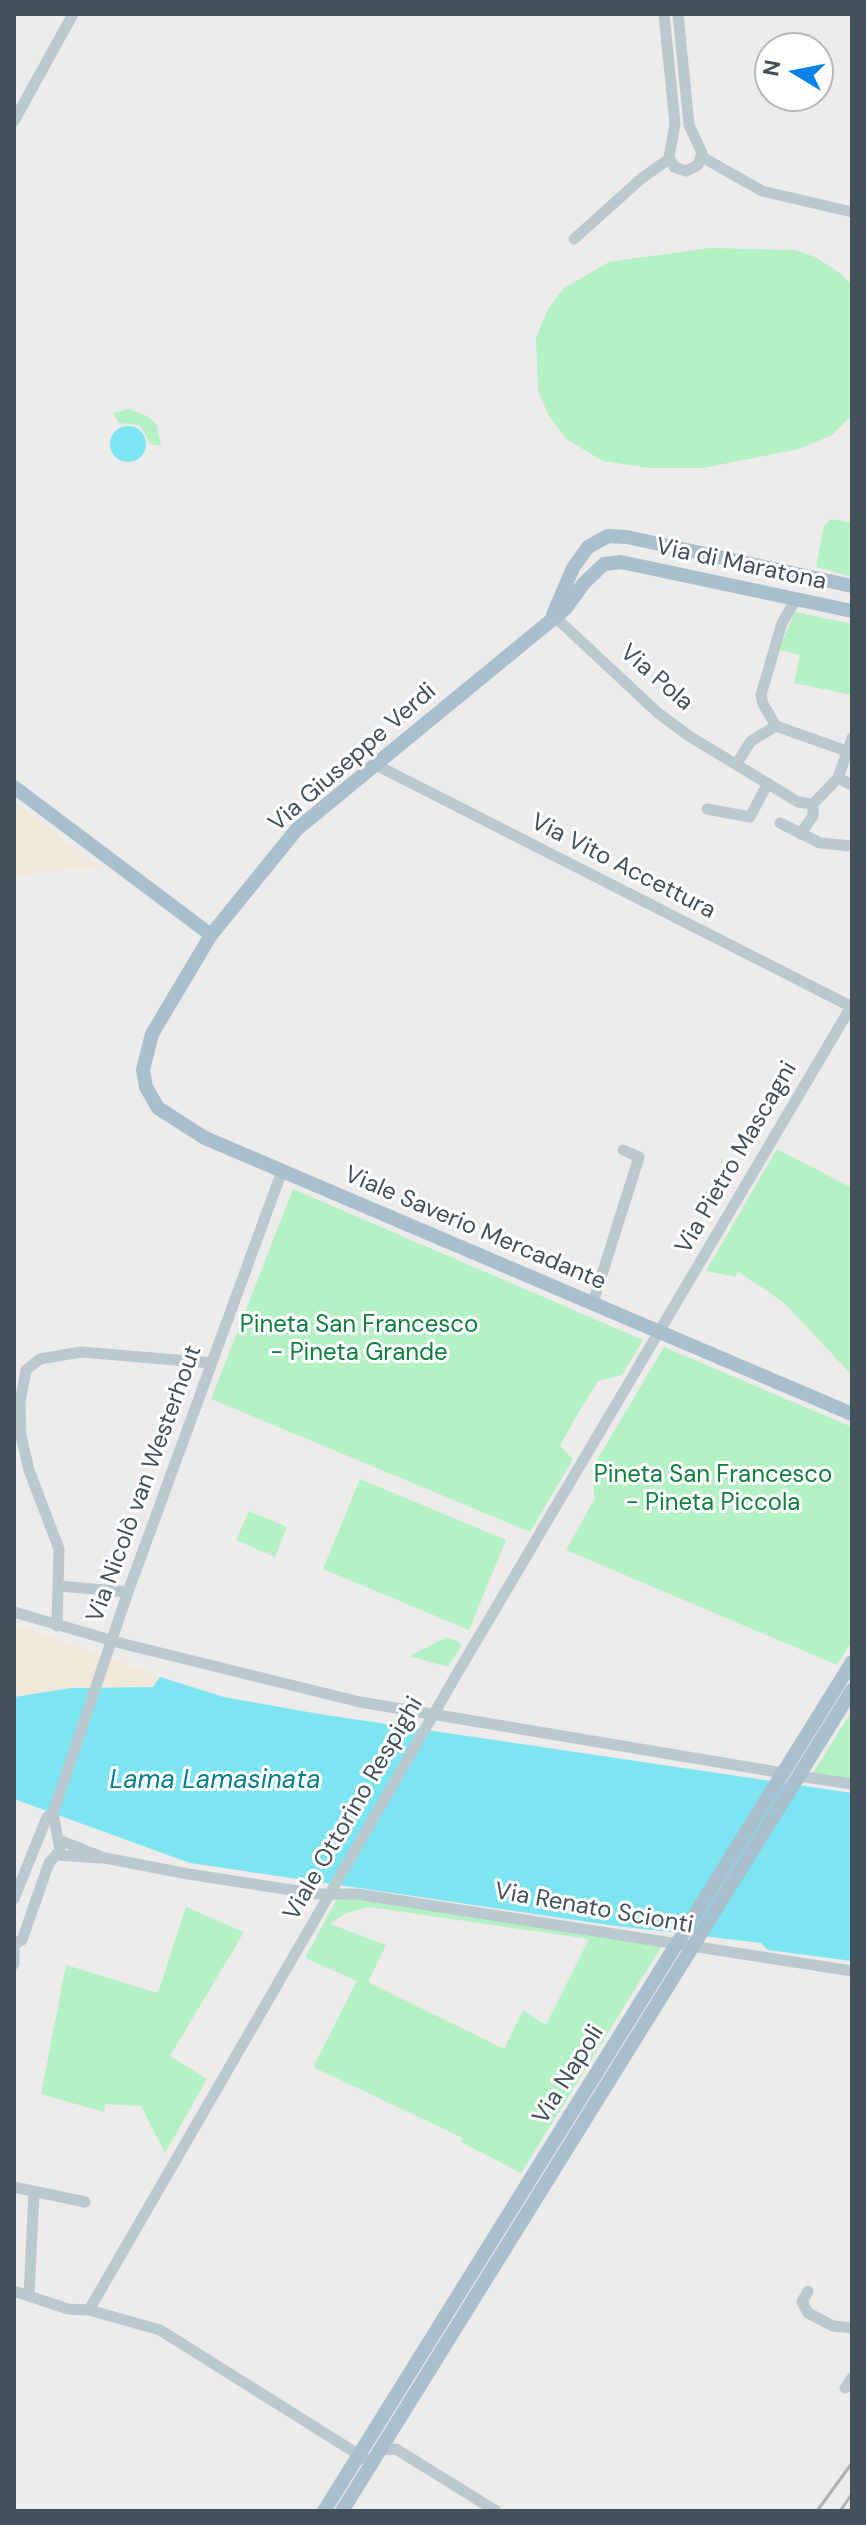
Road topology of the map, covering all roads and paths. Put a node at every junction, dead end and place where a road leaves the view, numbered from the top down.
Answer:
1 (73, 14) edge
2 (664, 14) edge
3 (678, 14) edge
4 (16, 110) edge
5 (14, 121) edge
6 (702, 157) junction
7 (669, 159) junction
8 (852, 212) edge
9 (574, 239) dead end
10 (627, 537) joint
11 (621, 562) joint
12 (802, 574) junction
13 (852, 586) edge
14 (796, 599) junction
15 (852, 611) edge
16 (553, 615) junction
17 (776, 726) junction
18 (852, 738) edge
19 (849, 751) edge
20 (737, 763) junction
21 (376, 765) junction
22 (838, 778) junction
23 (768, 783) junction
24 (852, 785) edge
25 (14, 787) edge
26 (813, 804) junction
27 (707, 809) dead end
28 (780, 823) dead end
29 (800, 834) junction
30 (851, 845) edge
31 (211, 935) junction
32 (852, 1006) edge
33 (152, 1034) joint
34 (623, 1150) dead end
35 (282, 1171) junction
36 (593, 1303) junction
37 (660, 1332) junction
38 (212, 1363) junction
39 (852, 1414) edge
40 (59, 1586) junction
41 (128, 1592) junction
42 (14, 1612) edge
43 (57, 1626) junction
44 (111, 1643) junction
45 (852, 1662) edge
46 (852, 1690) edge
47 (432, 1720) junction
48 (790, 1774) junction
49 (852, 1784) edge
50 (53, 1813) junction
51 (57, 1838) junction
52 (38, 1841) junction
53 (54, 1856) junction
54 (105, 1858) junction
55 (15, 1892) edge
56 (331, 1892) junction
57 (686, 1943) junction
58 (14, 1946) edge
59 (14, 1964) edge
60 (852, 1971) edge
61 (14, 2187) edge
62 (34, 2192) junction
63 (85, 2202) dead end
64 (14, 2291) edge
65 (808, 2291) dead end
66 (29, 2295) junction
67 (89, 2310) junction
68 (852, 2328) edge
69 (380, 2450) junction
70 (358, 2455) junction
71 (372, 2463) junction
72 (324, 2511) edge
73 (342, 2511) edge
74 (496, 2511) edge

1 - 4 street
2 - 7 street
3 - 6 street
4 - 5 street
6 - 7 street
6 - 8 street
7 - 9 street
10 - 12 main road, Via di Maratona
10 - 16 main road, Via Giuseppe Verdi
11 - 14 main road, Via di Maratona
11 - 16 main road, Via Giuseppe Verdi
12 - 13 main road, Via di Maratona
12 - 14 main road
14 - 15 main road, Via di Maratona
14 - 17 street
16 - 20 street, Via Pola
16 - 21 main road, Via Giuseppe Verdi
17 - 19 street
17 - 20 street
18 - 19 street
19 - 22 street
20 - 23 street, Via Pola
21 - 31 main road, Via Giuseppe Verdi
21 - 32 street, Via Vito Accettura
22 - 24 street
22 - 26 street
23 - 26 street, Via Pola
23 - 27 street
25 - 31 main road
26 - 29 street
28 - 29 street
29 - 30 street
31 - 33 main road, Via Giuseppe Verdi
32 - 37 street, Via Pietro Mascagni
33 - 35 main road, Viale Saverio Mercadante
34 - 36 street
35 - 36 main road, Viale Saverio Mercadante
35 - 38 street, Via Nicolò van Westerhout
36 - 37 main road, Viale Saverio Mercadante
37 - 39 main road, Viale Saverio Mercadante
37 - 47 street, Viale Ottorino Respighi
38 - 40 street
38 - 41 street, Via Nicolò van Westerhout
40 - 41 street
40 - 43 street
41 - 44 street, Via Nicolò van Westerhout
42 - 43 street
43 - 44 street
44 - 47 street
44 - 50 street, Via Nicolò van Westerhout
45 - 48 main road, Via Napoli
46 - 48 main road, Via Napoli
47 - 48 street
47 - 56 street, Viale Ottorino Respighi
48 - 49 street
48 - 57 main road, Via Napoli
50 - 51 street, Via Nicolò van Westerhout
50 - 52 street, Via Nicolò van Westerhout
51 - 52 street
51 - 53 street, Via Nicolò van Westerhout
51 - 54 street
52 - 53 street
52 - 55 street, Via Nicolò van Westerhout
53 - 54 street
53 - 58 street, Via Nicolò van Westerhout
54 - 56 street, Via Renato Scionti
56 - 57 street, Via Renato Scionti
56 - 67 street, Viale Ottorino Respighi
57 - 60 street, Via Renato Scionti
57 - 69 main road, Via Napoli
57 - 70 main road, Via Napoli
58 - 59 street
61 - 62 street
62 - 63 street
62 - 66 street
64 - 66 street
65 - 68 street
66 - 67 street
67 - 70 street
69 - 71 main road, Via Napoli
69 - 74 street
70 - 71 street
70 - 72 main road, Via Napoli
71 - 73 main road, Via Napoli

